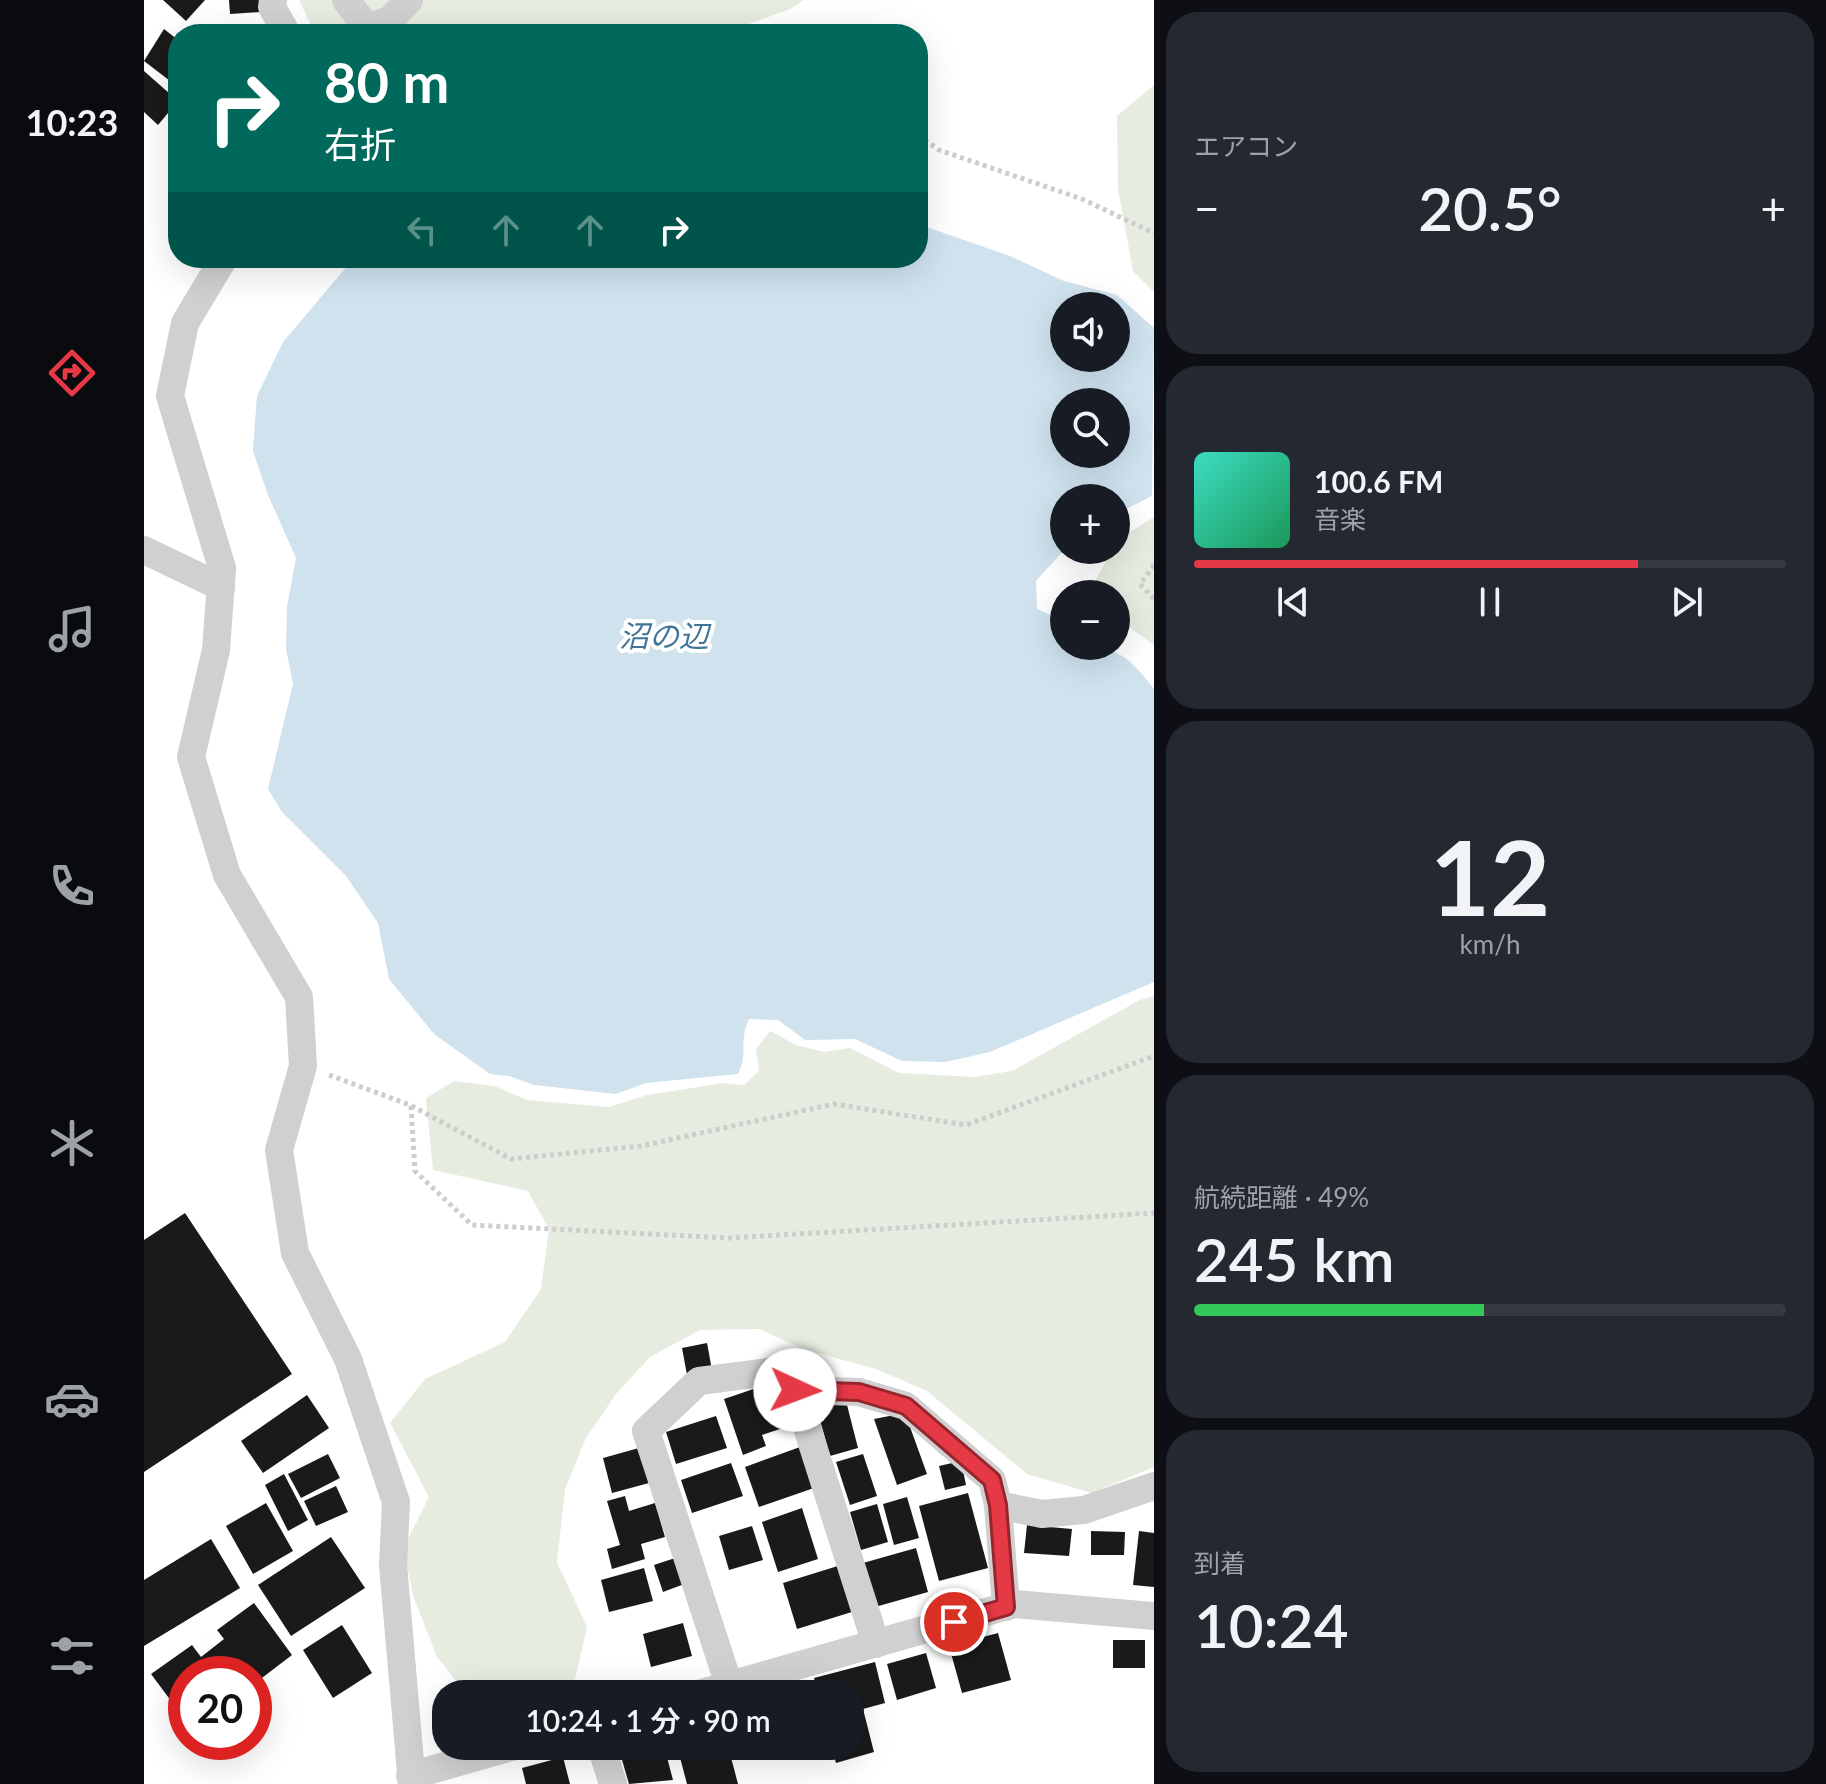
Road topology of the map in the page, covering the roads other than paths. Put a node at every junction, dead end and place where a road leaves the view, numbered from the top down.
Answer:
1 (273, 0) edge
2 (346, 0) edge
3 (409, 0) edge
4 (281, 24) edge
5 (361, 24) edge
6 (381, 24) edge
7 (218, 268) edge
8 (144, 550) edge
9 (221, 587) junction
10 (795, 1390) junction
11 (1154, 1486) edge
12 (998, 1505) junction
13 (1006, 1607) junction
14 (1154, 1616) edge
15 (876, 1644) junction
16 (727, 1680) edge
17 (747, 1680) edge
18 (472, 1760) edge
19 (605, 1760) edge
20 (411, 1780) edge
21 (613, 1784) edge

1 - 4 street
2 - 5 street
3 - 6 street
7 - 9 street
8 - 9 street
9 - 20 street
10 - 12 street
10 - 15 street
10 - 16 street
11 - 12 street
12 - 13 street
13 - 14 street
13 - 15 street
15 - 17 street
18 - 20 street
19 - 21 street

